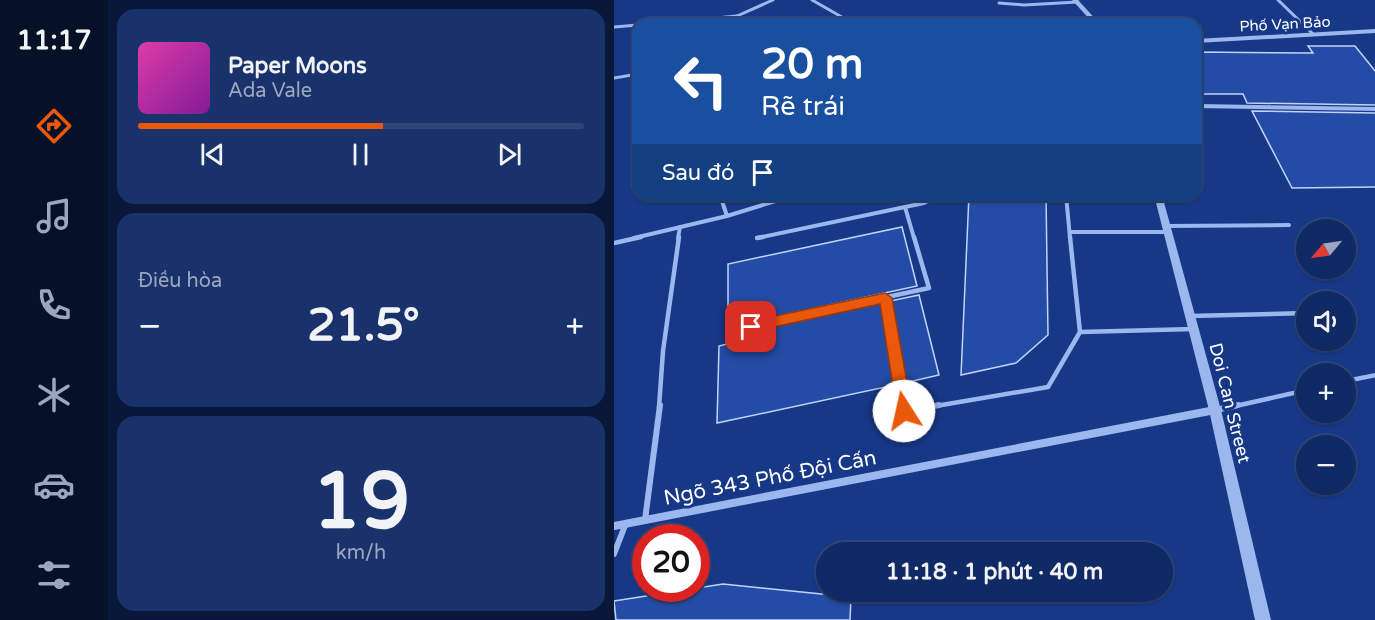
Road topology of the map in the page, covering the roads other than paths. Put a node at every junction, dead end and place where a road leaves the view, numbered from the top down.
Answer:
1 (773, 0) edge
2 (812, 0) edge
3 (1277, 0) edge
4 (1077, 1) edge
5 (999, 3) dead end
6 (737, 16) junction
7 (716, 18) edge
8 (739, 18) edge
9 (844, 18) edge
10 (1092, 18) edge
11 (632, 26) edge
12 (614, 27) edge
13 (1376, 31) edge
14 (1313, 34) junction
15 (1202, 41) edge
16 (632, 75) edge
17 (614, 78) edge
18 (1202, 106) edge
19 (1376, 109) edge
20 (722, 201) edge
21 (776, 201) edge
22 (928, 201) edge
23 (1067, 201) edge
24 (1160, 201) edge
25 (905, 207) junction
26 (727, 216) junction
27 (1289, 225) dead end
28 (680, 227) junction
29 (1167, 229) junction
30 (1070, 232) junction
31 (757, 238) dead end
32 (614, 243) edge
33 (885, 298) junction
34 (1296, 313) edge
35 (1190, 316) junction
36 (1194, 329) junction
37 (729, 331) dead end
38 (1080, 332) junction
39 (1376, 375) edge
40 (1356, 379) edge
41 (1296, 392) edge
42 (1215, 410) junction
43 (645, 520) junction
44 (626, 523) junction
45 (614, 526) edge
46 (614, 554) edge
47 (1263, 620) edge

1 - 6 lane
2 - 9 lane
3 - 14 lane
4 - 5 lane
4 - 10 street
6 - 7 lane
6 - 8 lane
11 - 12 lane
13 - 14 street, Phố Vạn Bảo
14 - 15 street, Phố Vạn Bảo
16 - 17 lane
18 - 19 lane
20 - 26 lane
21 - 26 lane
22 - 25 lane
23 - 30 lane
24 - 29 street, Doi Can Street
25 - 31 lane
25 - 33 lane
26 - 28 lane
27 - 29 lane
28 - 32 lane
28 - 43 lane
29 - 30 lane
29 - 35 street, Doi Can Street
30 - 38 lane
33 - 37 lane
33 - 38 lane
34 - 35 lane
35 - 36 street, Doi Can Street
36 - 38 lane
36 - 42 street, Doi Can Street
39 - 40 lane
41 - 42 lane
42 - 43 street, Ngõ 343 Phố Đội Cấn
42 - 47 street, Doi Can Street
43 - 44 street, Ngõ 343 Phố Đội Cấn
44 - 45 street, Ngõ 343 Phố Đội Cấn
44 - 46 lane

